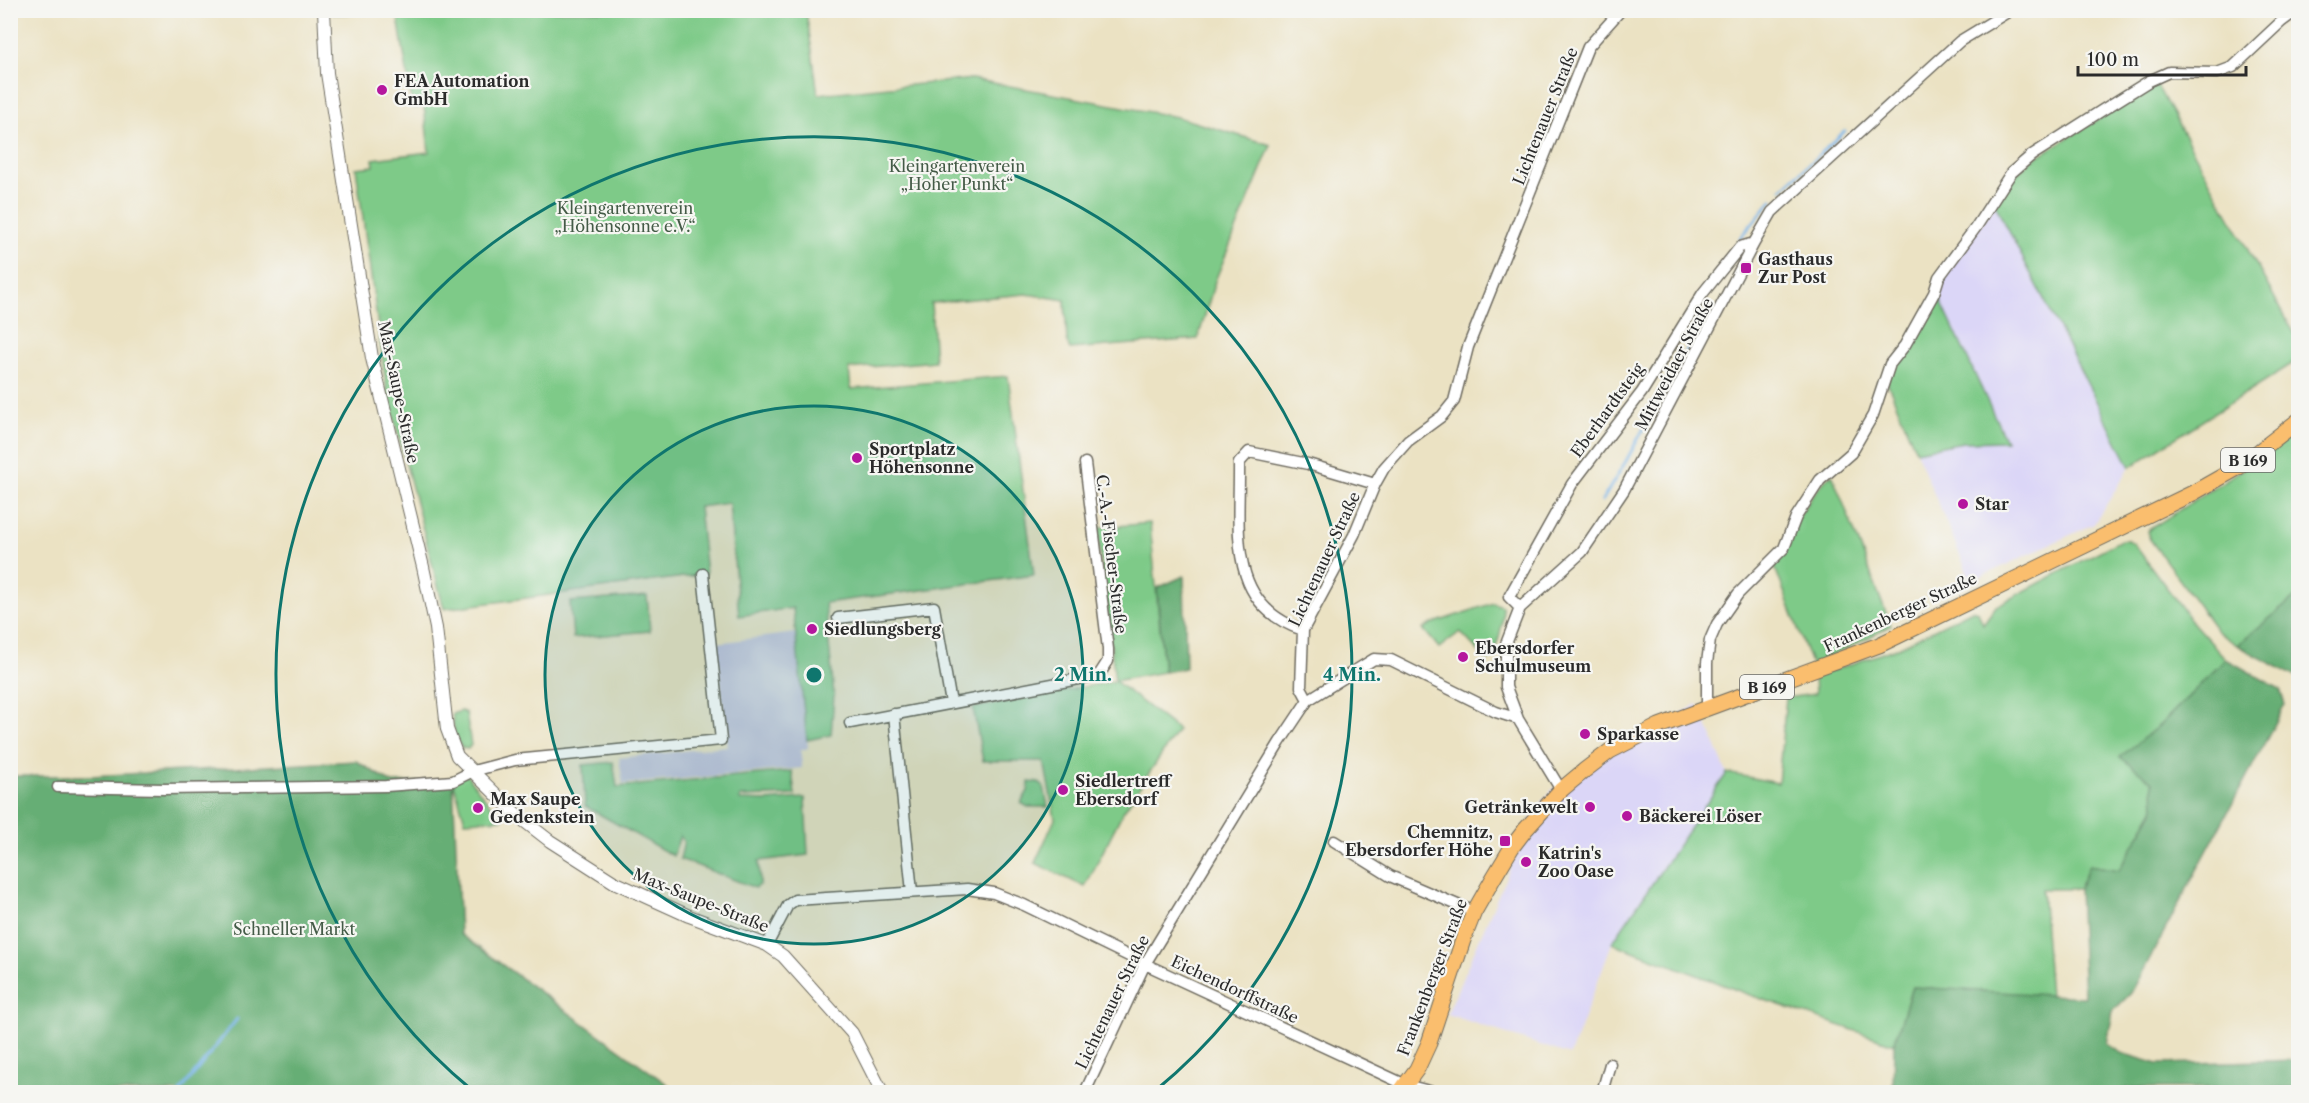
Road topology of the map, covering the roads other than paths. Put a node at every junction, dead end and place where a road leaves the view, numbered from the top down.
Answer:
1 (324, 10) edge
2 (1621, 10) edge
3 (2011, 10) edge
4 (2297, 10) edge
5 (1754, 243) junction
6 (2298, 420) edge
7 (1085, 464) dead end
8 (1375, 484) junction
9 (704, 574) dead end
10 (1520, 608) junction
11 (838, 618) dead end
12 (1303, 630) junction
13 (1308, 700) junction
14 (951, 703) junction
15 (1707, 707) junction
16 (894, 714) junction
17 (1518, 719) junction
18 (850, 723) dead end
19 (473, 771) junction
20 (58, 787) dead end
21 (1562, 790) junction
22 (1334, 841) dead end
23 (912, 892) junction
24 (1474, 912) junction
25 (767, 945) junction
26 (1144, 964) junction
27 (1610, 1064) dead end
28 (1403, 1088) edge
29 (882, 1092) edge
30 (1085, 1092) edge
31 (1433, 1092) edge
32 (1602, 1092) edge

1 - 19 street, Max-Saupe-Straße
2 - 8 street, Lichtenauer Straße
3 - 5 street, Mittweidaer Straße
4 - 15 street
5 - 10 street, Mittweidaer Straße
5 - 10 street, Eberhardtsteig
6 - 15 main road, Frankenberger Straße / B 169
7 - 14 street, C.-A.-Fischer-Straße
8 - 12 street, Lichtenauer Straße
8 - 12 street
9 - 19 street
10 - 17 street, Mittweidaer Straße
11 - 14 street
12 - 13 street, Lichtenauer Straße
13 - 17 street
13 - 26 street, Lichtenauer Straße
14 - 16 street, C.-A.-Fischer-Straße
15 - 21 main road, Frankenberger Straße / B 169
16 - 18 street, C.-A.-Fischer-Straße
16 - 23 street
17 - 21 street, Mittweidaer Straße
19 - 20 street
19 - 25 street, Max-Saupe-Straße
21 - 24 main road, Frankenberger Straße / B 169
22 - 24 street
23 - 25 street, Eichendorffstraße
23 - 26 street, Eichendorffstraße
24 - 28 main road, Frankenberger Straße / B 169
25 - 29 street, Max-Saupe-Straße
26 - 28 street, Eichendorffstraße
26 - 30 street, Lichtenauer Straße
27 - 32 street
28 - 31 street, Eichendorffstraße

